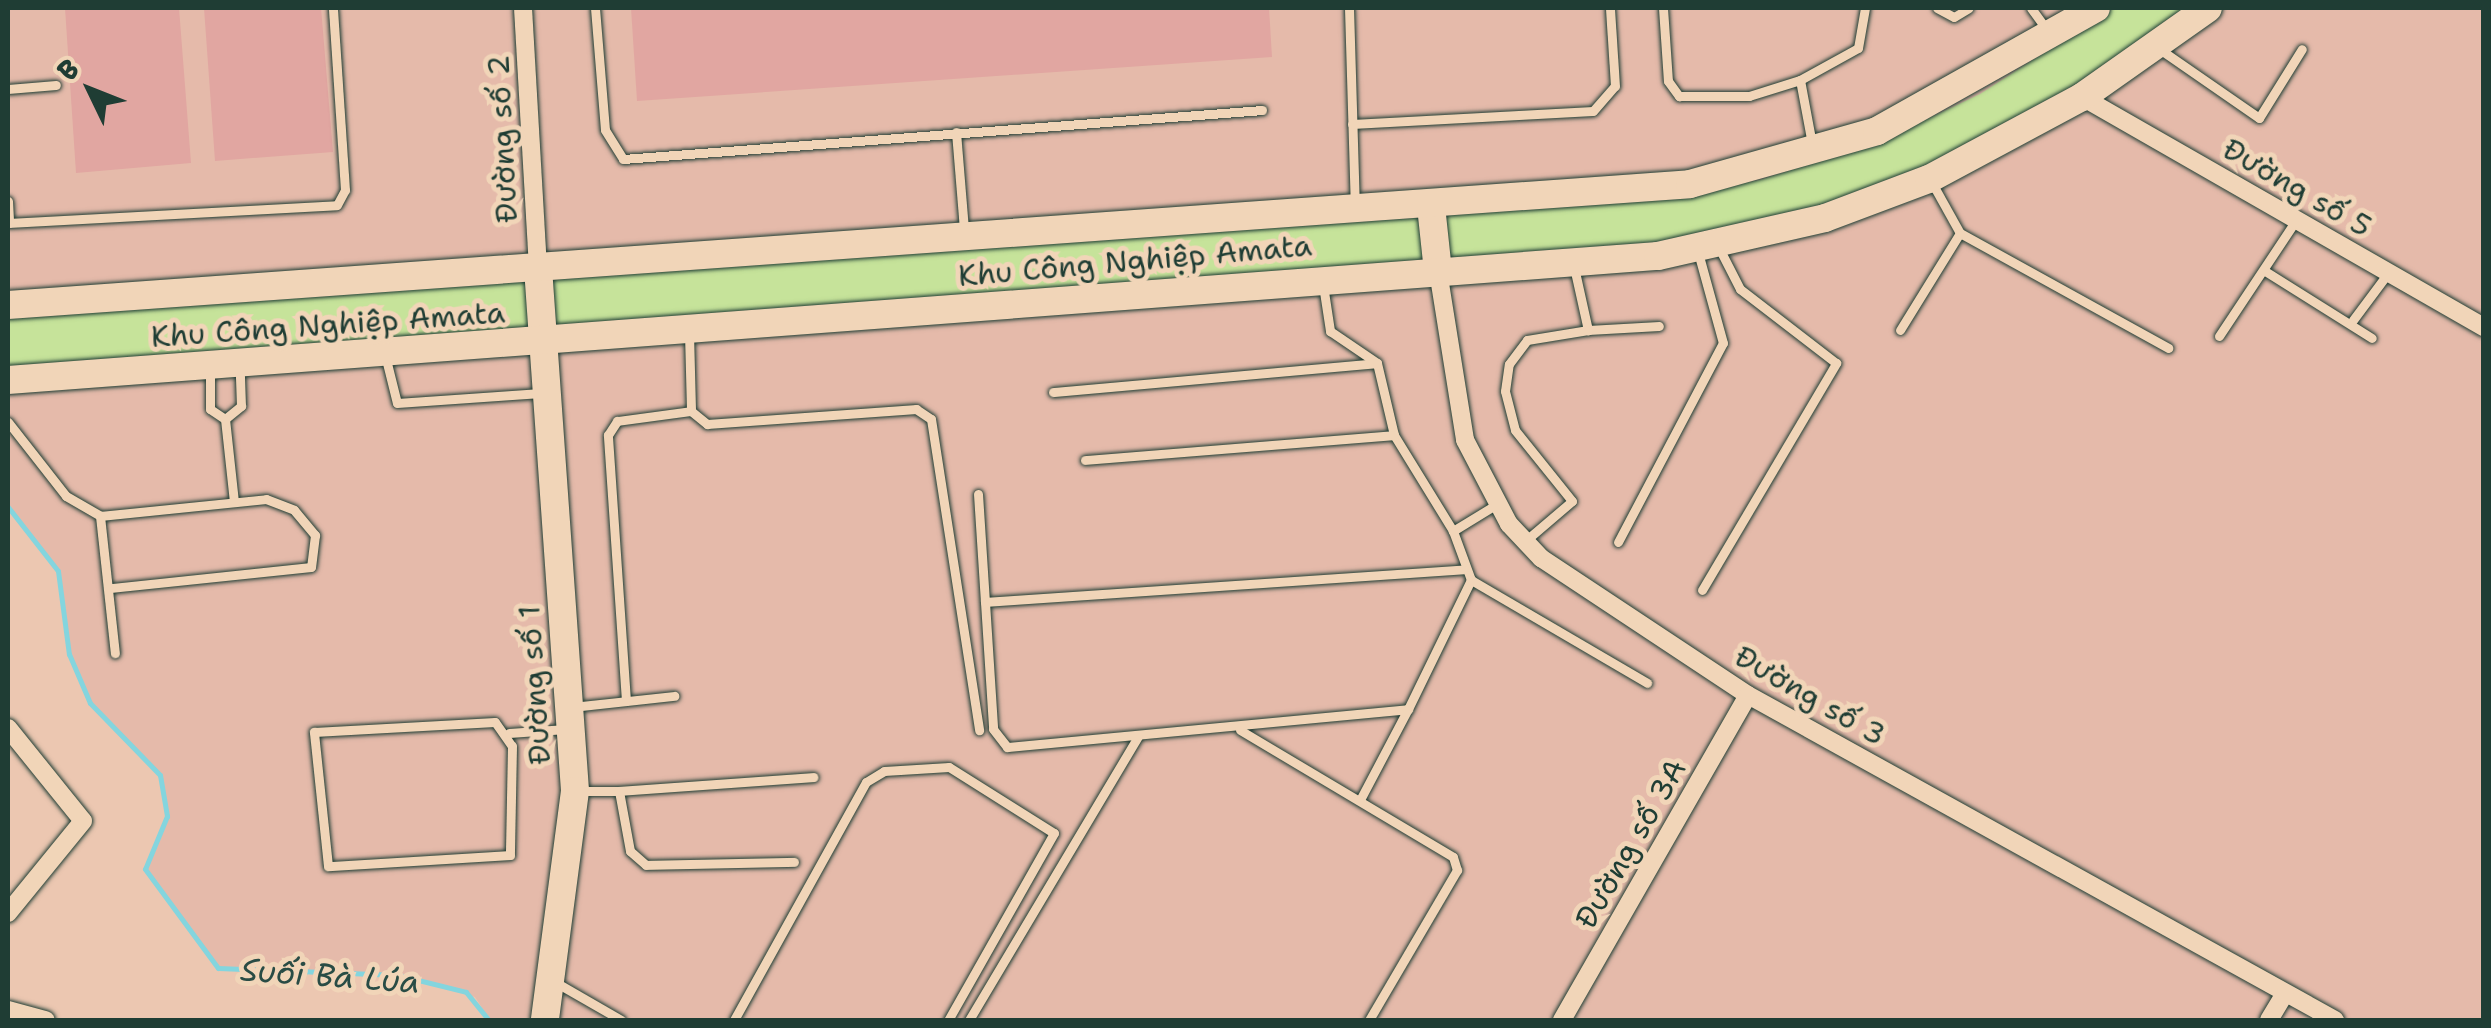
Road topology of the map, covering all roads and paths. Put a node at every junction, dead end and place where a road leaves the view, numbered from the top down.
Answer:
1 (333, 8) edge
2 (524, 8) edge
3 (596, 8) edge
4 (1349, 8) edge
5 (1610, 8) edge
6 (1662, 8) edge
7 (1866, 8) edge
8 (1936, 8) edge
9 (1968, 8) edge
10 (2031, 8) edge
11 (2096, 8) edge
12 (2208, 8) edge
13 (2054, 39) junction
14 (2156, 47) junction
15 (2302, 48) dead end
16 (1800, 80) junction
17 (56, 84) dead end
18 (8, 90) edge
19 (2082, 97) junction
20 (1262, 110) dead end
21 (1352, 124) junction
22 (956, 132) junction
23 (1814, 152) junction
24 (1930, 179) junction
25 (8, 201) edge
26 (1431, 206) junction
27 (1355, 208) junction
28 (2296, 220) junction
29 (8, 223) edge
30 (965, 232) junction
31 (1960, 233) junction
32 (1708, 248) junction
33 (1574, 264) junction
34 (538, 268) junction
35 (2266, 270) junction
36 (1438, 272) junction
37 (2388, 272) junction
38 (1322, 278) junction
39 (8, 305) edge
40 (2353, 320) junction
41 (1660, 326) dead end
42 (2484, 328) edge
43 (688, 330) junction
44 (1588, 330) junction
45 (1900, 330) dead end
46 (2219, 336) dead end
47 (2372, 338) dead end
48 (547, 342) junction
49 (2168, 348) dead end
50 (385, 352) junction
51 (240, 363) junction
52 (1378, 363) junction
53 (210, 365) junction
54 (8, 380) edge
55 (550, 392) junction
56 (1053, 392) dead end
57 (691, 411) junction
58 (225, 419) junction
59 (8, 422) edge
60 (1394, 436) junction
61 (1085, 460) dead end
62 (978, 494) dead end
63 (234, 502) junction
64 (1497, 504) junction
65 (100, 516) junction
66 (1452, 531) junction
67 (1523, 542) junction
68 (1618, 542) dead end
69 (1463, 569) junction
70 (1471, 580) junction
71 (110, 588) junction
72 (1702, 590) dead end
73 (985, 602) junction
74 (115, 653) dead end
75 (1648, 683) dead end
76 (1748, 695) junction
77 (674, 696) dead end
78 (626, 701) junction
79 (1408, 709) junction
80 (570, 718) junction
81 (8, 728) edge
82 (1237, 728) junction
83 (979, 730) dead end
84 (509, 733) junction
85 (1138, 736) junction
86 (812, 778) dead end
87 (620, 790) junction
88 (574, 792) junction
89 (1361, 798) junction
90 (794, 862) dead end
91 (8, 910) edge
92 (552, 981) junction
93 (2285, 993) junction
94 (8, 1010) edge
95 (46, 1020) edge
96 (545, 1020) edge
97 (621, 1020) edge
98 (734, 1020) edge
99 (948, 1020) edge
100 (969, 1020) edge
101 (1368, 1020) edge
102 (1562, 1020) edge
103 (2269, 1020) edge
104 (2336, 1020) edge

1 - 29 lane
2 - 34 street, Đường số 2
3 - 22 lane
4 - 21 lane
5 - 21 lane
6 - 16 lane
7 - 16 lane
8 - 9 lane
10 - 13 lane
11 - 13 street, Khu Công Nghiệp Amata
12 - 14 street, Khu Công Nghiệp Amata
13 - 23 street, Khu Công Nghiệp Amata
14 - 15 lane
14 - 19 street, Khu Công Nghiệp Amata
16 - 23 lane
17 - 18 lane
19 - 24 street, Khu Công Nghiệp Amata
19 - 28 street, Đường số 5
20 - 22 lane
21 - 27 lane
22 - 30 lane
23 - 26 street, Khu Công Nghiệp Amata
24 - 31 lane
24 - 32 street, Khu Công Nghiệp Amata
25 - 29 lane
26 - 27 street, Khu Công Nghiệp Amata
26 - 36 street
27 - 30 street, Khu Công Nghiệp Amata
28 - 35 lane
28 - 37 street, Đường số 5
30 - 34 street, Khu Công Nghiệp Amata
31 - 45 lane
31 - 49 lane
32 - 33 street, Khu Công Nghiệp Amata
32 - 68 lane
32 - 72 lane
33 - 36 street, Khu Công Nghiệp Amata
33 - 44 lane
34 - 39 street, Khu Công Nghiệp Amata
34 - 48 street, Đường số 1
35 - 40 lane
35 - 46 lane
36 - 38 street, Khu Công Nghiệp Amata
36 - 64 street, Đường số 3
37 - 40 lane
37 - 42 street, Đường số 5
38 - 43 street, Khu Công Nghiệp Amata
38 - 52 lane
40 - 47 lane
41 - 44 lane
43 - 48 street, Khu Công Nghiệp Amata
43 - 57 lane
44 - 67 lane
48 - 50 street, Khu Công Nghiệp Amata
48 - 55 street, Đường số 1
50 - 51 street, Khu Công Nghiệp Amata
50 - 55 lane
51 - 53 street, Khu Công Nghiệp Amata
51 - 58 lane
52 - 56 lane
52 - 60 lane
53 - 54 street, Khu Công Nghiệp Amata
53 - 58 lane
55 - 80 street, Đường số 1
57 - 78 lane
57 - 83 lane
58 - 63 lane
59 - 65 lane
60 - 61 lane
60 - 66 lane
62 - 73 lane
63 - 65 lane
63 - 71 lane
64 - 66 lane
64 - 67 street, Đường số 3
65 - 71 lane
66 - 69 lane
67 - 76 street, Đường số 3
69 - 70 lane
69 - 73 lane
70 - 75 lane
70 - 79 lane
71 - 74 lane
73 - 85 lane
76 - 93 street, Đường số 3
76 - 102 street, Đường số 3A
77 - 78 lane
78 - 80 lane
79 - 82 lane
79 - 89 lane
80 - 84 lane
80 - 88 street, Đường số 1
81 - 91 street
82 - 85 lane
82 - 89 lane
84 - 84 lane
85 - 100 lane
86 - 87 lane
87 - 88 lane
87 - 90 lane
88 - 92 street, Đường số 1
89 - 101 lane
92 - 96 street, Đường số 1
92 - 97 lane
93 - 103 street
93 - 104 street, Đường số 3
94 - 95 street
98 - 99 lane

